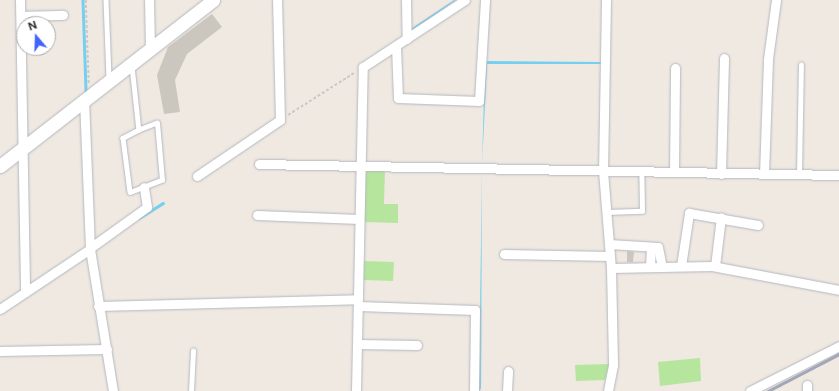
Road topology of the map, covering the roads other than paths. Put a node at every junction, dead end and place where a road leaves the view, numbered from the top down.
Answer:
1 (20, 0) edge
2 (106, 0) edge
3 (149, 0) edge
4 (213, 0) edge
5 (277, 0) edge
6 (406, 0) edge
7 (465, 0) edge
8 (485, 0) edge
9 (606, 0) edge
10 (776, 0) edge
11 (63, 15) dead end
12 (21, 16) joint
13 (406, 39) junction
14 (396, 46) junction
15 (150, 49) junction
16 (22, 56) edge
17 (724, 58) dead end
18 (132, 63) junction
19 (801, 65) dead end
20 (675, 68) dead end
21 (109, 80) junction
22 (87, 97) junction
23 (139, 130) junction
24 (23, 148) junction
25 (259, 164) dead end
26 (0, 166) edge
27 (360, 166) junction
28 (604, 171) junction
29 (641, 172) junction
30 (674, 172) junction
31 (722, 174) junction
32 (764, 174) junction
33 (800, 175) junction
34 (839, 175) edge
35 (197, 176) dead end
36 (144, 187) junction
37 (607, 212) junction
38 (257, 215) dead end
39 (721, 217) junction
40 (359, 219) junction
41 (758, 225) dead end
42 (609, 244) junction
43 (651, 247) junction
44 (90, 248) junction
45 (504, 254) dead end
46 (610, 256) junction
47 (681, 266) junction
48 (714, 266) junction
49 (650, 267) junction
50 (662, 267) junction
51 (611, 268) junction
52 (839, 290) edge
53 (25, 292) junction
54 (358, 303) junction
55 (98, 306) junction
56 (0, 309) edge
57 (358, 344) junction
58 (417, 345) dead end
59 (839, 346) edge
60 (107, 349) junction
61 (0, 351) edge
62 (193, 351) dead end
63 (508, 371) dead end
64 (113, 391) edge
65 (191, 391) edge
66 (356, 391) edge
67 (474, 391) edge
68 (507, 391) edge
69 (608, 391) edge
70 (750, 391) edge

1 - 12 street
2 - 21 lane
3 - 15 street
4 - 15 street
5 - 35 street
6 - 13 street
7 - 13 street
8 - 14 street
9 - 28 street
10 - 32 street
11 - 12 street
13 - 14 street
14 - 27 street
15 - 18 street
16 - 24 street
17 - 31 street
18 - 21 street
18 - 23 lane
19 - 33 lane
20 - 30 street
21 - 22 street
22 - 24 street
22 - 44 street
23 - 36 lane
23 - 36 lane
24 - 26 street
24 - 53 street
25 - 27 street
27 - 28 street
27 - 40 street
28 - 29 street
28 - 37 street
29 - 30 street
29 - 37 lane
30 - 31 street
31 - 32 street
32 - 33 street
33 - 34 street
36 - 44 street
37 - 42 street
38 - 40 street
39 - 41 street
39 - 47 street
39 - 48 street
40 - 54 street
42 - 43 street
42 - 46 street
43 - 49 street
43 - 50 street
44 - 53 street
44 - 55 street
45 - 46 street
46 - 51 street
47 - 48 street
47 - 50 street
48 - 52 street
49 - 50 street
49 - 51 street
51 - 69 street
53 - 56 street
54 - 55 street
54 - 57 street
54 - 67 street
55 - 60 street
57 - 58 street
57 - 66 street
59 - 70 street
60 - 61 street
60 - 64 street
62 - 65 lane
63 - 68 street

